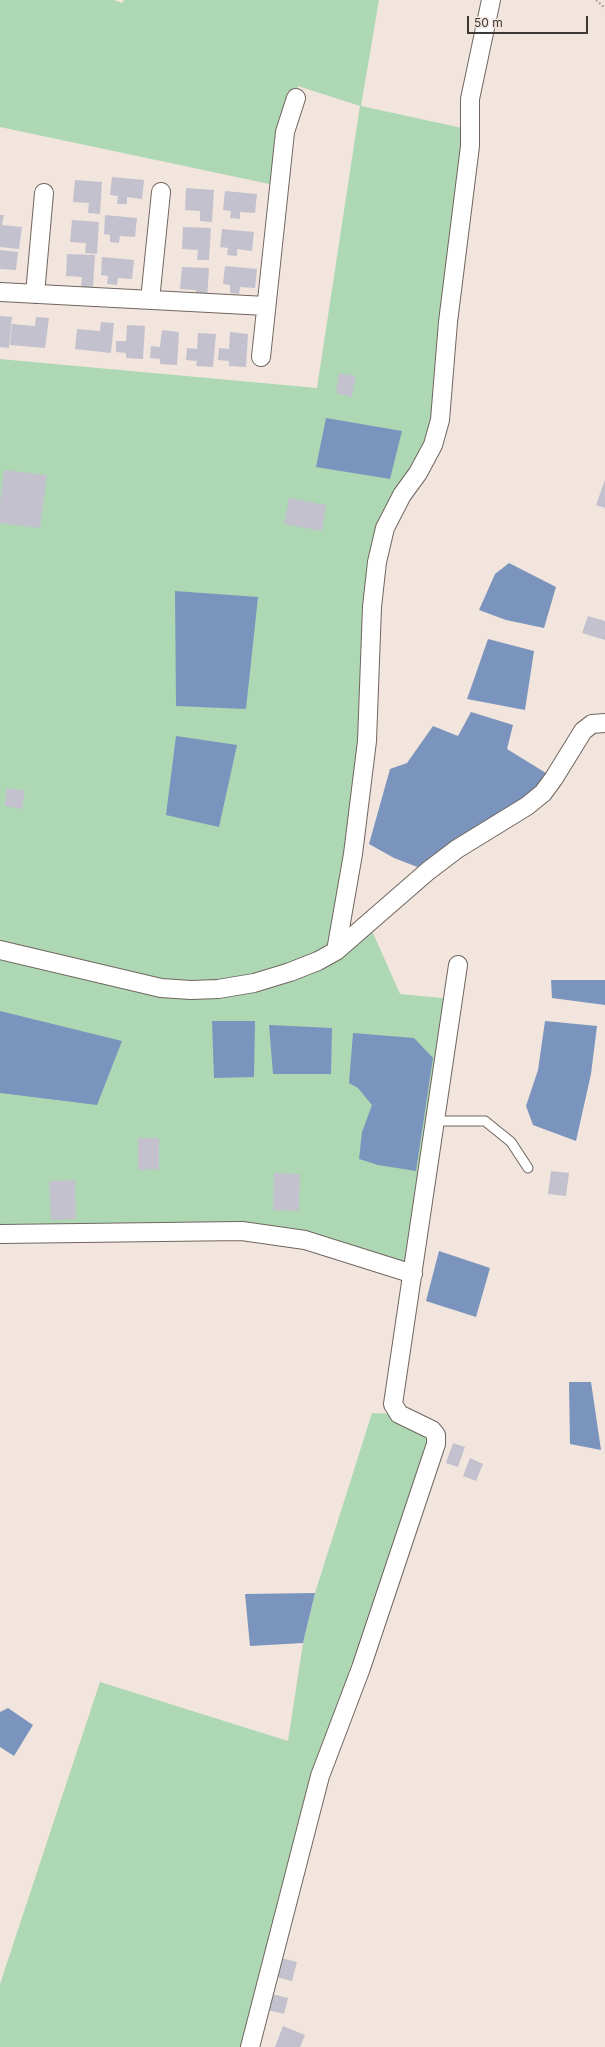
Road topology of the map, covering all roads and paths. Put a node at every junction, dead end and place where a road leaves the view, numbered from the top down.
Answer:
1 (491, 0) edge
2 (596, 0) edge
3 (605, 8) edge
4 (296, 98) dead end
5 (44, 192) dead end
6 (161, 192) dead end
7 (0, 292) edge
8 (35, 294) junction
9 (150, 300) junction
10 (266, 306) junction
11 (261, 357) dead end
12 (604, 719) edge
13 (0, 950) edge
14 (336, 952) junction
15 (458, 965) dead end
16 (435, 1122) junction
17 (528, 1168) dead end
18 (0, 1234) edge
19 (413, 1274) junction
20 (250, 2047) edge

1 - 14 street
2 - 3 path
4 - 10 street
5 - 8 street
6 - 9 street
7 - 8 street
8 - 9 street
9 - 10 street
10 - 11 street
12 - 14 street
13 - 14 street
15 - 16 street
16 - 17 lane
16 - 19 street
18 - 19 street
19 - 20 street

